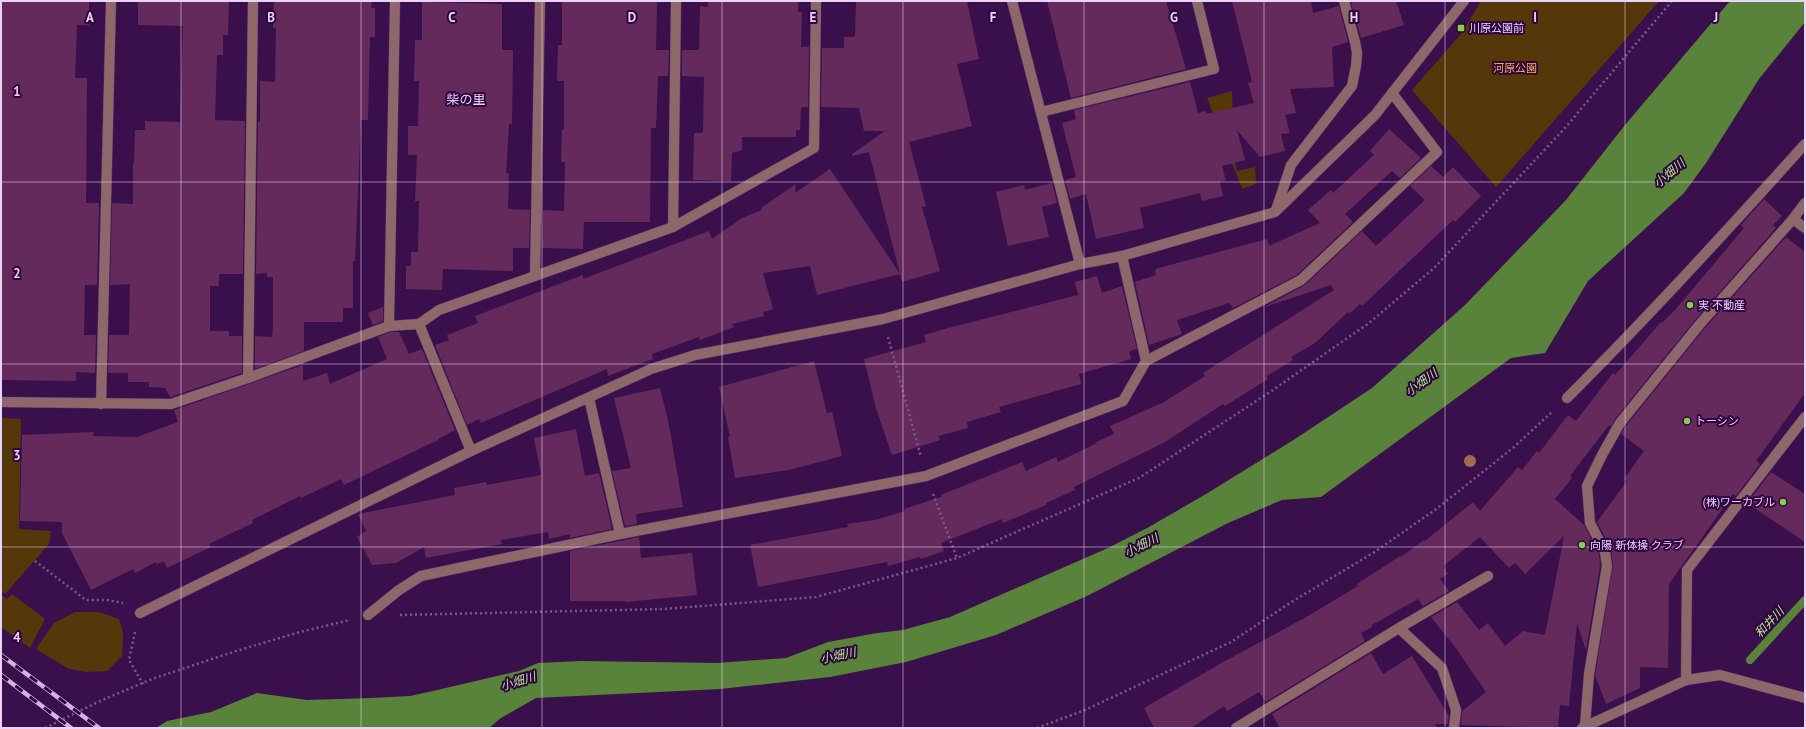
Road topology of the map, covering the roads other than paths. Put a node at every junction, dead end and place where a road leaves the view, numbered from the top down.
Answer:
1 (111, 1) edge
2 (252, 1) edge
3 (395, 1) edge
4 (540, 1) edge
5 (676, 1) edge
6 (816, 1) edge
7 (1012, 1) edge
8 (1197, 1) edge
9 (1344, 1) edge
10 (1464, 1) edge
11 (1392, 93) junction
12 (1041, 112) junction
13 (1805, 144) edge
14 (1805, 203) edge
15 (1275, 212) junction
16 (1793, 219) junction
17 (673, 227) junction
18 (1805, 228) edge
19 (1122, 256) junction
20 (1080, 264) junction
21 (535, 276) junction
22 (419, 324) junction
23 (389, 326) junction
24 (1146, 361) junction
25 (248, 378) junction
26 (589, 398) junction
27 (1567, 398) road end
28 (1, 402) edge
29 (102, 404) junction
30 (1805, 417) edge
31 (471, 451) junction
32 (620, 534) junction
33 (1488, 576) dead end
34 (140, 613) road end
35 (368, 615) dead end
36 (1399, 628) junction
37 (1686, 680) junction
38 (1805, 698) edge
39 (1583, 727) edge
40 (1236, 728) edge
41 (1454, 728) edge

1 - 29 street
2 - 25 street
3 - 23 street
4 - 21 street
5 - 17 street
6 - 17 street
7 - 12 street
8 - 12 street
9 - 15 street
10 - 11 street
11 - 15 street
11 - 24 street
12 - 20 street
13 - 27 street
14 - 16 street
15 - 19 street
16 - 18 street
16 - 39 street
17 - 21 street
19 - 20 street
19 - 24 street
20 - 26 street
21 - 22 street
22 - 23 street
22 - 31 street
23 - 25 street
24 - 32 street
25 - 29 street
26 - 31 street
26 - 32 street
28 - 29 street
30 - 37 street
31 - 34 street
32 - 35 street
33 - 36 street
36 - 40 street
36 - 41 street
37 - 38 street
37 - 39 street

